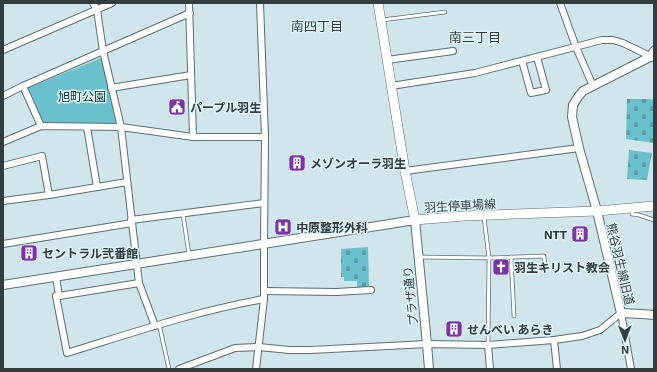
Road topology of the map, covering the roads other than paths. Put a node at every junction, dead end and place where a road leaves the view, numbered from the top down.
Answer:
1 (93, 3) edge
2 (112, 3) edge
3 (190, 3) edge
4 (260, 3) edge
5 (378, 3) edge
6 (560, 3) edge
7 (97, 10) junction
8 (445, 12) dead end
9 (190, 13) junction
10 (381, 20) junction
11 (576, 47) junction
12 (3, 50) edge
13 (103, 51) junction
14 (453, 51) dead end
15 (653, 55) edge
16 (537, 57) junction
17 (387, 60) junction
18 (522, 61) junction
19 (192, 75) junction
20 (23, 86) junction
21 (391, 86) junction
22 (592, 86) junction
23 (111, 88) junction
24 (3, 96) edge
25 (40, 126) junction
26 (87, 127) junction
27 (121, 128) junction
28 (192, 137) junction
29 (265, 137) junction
30 (3, 142) edge
31 (578, 148) junction
32 (3, 166) edge
33 (405, 171) junction
34 (127, 182) junction
35 (97, 187) junction
36 (49, 195) junction
37 (3, 202) edge
38 (264, 203) junction
39 (654, 206) edge
40 (630, 208) junction
41 (597, 211) junction
42 (183, 213) junction
43 (484, 216) junction
44 (415, 220) junction
45 (654, 220) edge
46 (132, 222) junction
47 (3, 244) edge
48 (264, 244) junction
49 (189, 255) junction
50 (511, 257) junction
51 (418, 258) junction
52 (489, 258) junction
53 (136, 264) junction
54 (545, 268) dead end
55 (56, 277) junction
56 (139, 283) junction
57 (3, 284) edge
58 (371, 290) dead end
59 (264, 291) junction
60 (59, 296) junction
61 (264, 299) junction
62 (620, 313) junction
63 (514, 316) dead end
64 (654, 316) edge
65 (157, 325) junction
66 (554, 340) junction
67 (427, 344) junction
68 (488, 345) junction
69 (259, 347) junction
70 (169, 369) edge
71 (179, 369) edge
72 (256, 369) edge
73 (429, 369) edge
74 (490, 369) edge
75 (557, 369) edge
76 (630, 369) edge

1 - 7 street
2 - 7 street
3 - 9 street
4 - 29 street
5 - 10 main road, 羽生停車場線
6 - 11 street
7 - 12 street
7 - 13 street
8 - 10 lane
9 - 13 street
9 - 19 street
10 - 17 main road, 羽生停車場線
11 - 15 street
11 - 16 street
11 - 22 street
13 - 20 street
13 - 23 street
14 - 17 street
15 - 22 street
16 - 18 street
16 - 18 street
17 - 21 main road, 羽生停車場線
18 - 21 street
19 - 23 street
19 - 28 street
20 - 24 street
20 - 25 street
21 - 33 main road, 羽生停車場線
22 - 31 street, 熊谷羽生線旧道
23 - 27 street
25 - 26 street
25 - 30 street
26 - 27 street
26 - 35 street
27 - 28 street
27 - 34 street
28 - 29 street
29 - 38 street
31 - 33 street
31 - 41 street, 熊谷羽生線旧道
32 - 36 street
33 - 44 main road, 羽生停車場線
34 - 35 street
34 - 46 street
35 - 36 street
36 - 37 street
38 - 42 street
38 - 48 street
39 - 40 main road, 羽生停車場線
40 - 41 main road, 羽生停車場線
40 - 45 lane
41 - 43 main road, 羽生停車場線
41 - 62 street, 熊谷羽生線旧道
42 - 46 street
42 - 49 lane
43 - 44 main road, 羽生停車場線
43 - 52 lane
44 - 48 street
44 - 51 street, プラザ通り
46 - 47 street
46 - 53 street
48 - 49 street
48 - 59 street
49 - 53 street
50 - 52 lane
50 - 54 lane
50 - 63 lane
51 - 52 lane
51 - 67 street, プラザ通り
52 - 68 lane
53 - 55 street
53 - 56 street
55 - 57 street
55 - 60 street
56 - 60 street
56 - 65 street
58 - 59 street
59 - 61 street
60 - 65 street
61 - 65 street
61 - 69 street
62 - 64 street, 熊谷羽生線旧道
62 - 66 street
62 - 76 street
65 - 70 lane
66 - 68 street
66 - 75 street
67 - 68 street
67 - 69 street
67 - 73 street, プラザ通り
68 - 74 street
69 - 71 street
69 - 72 street

